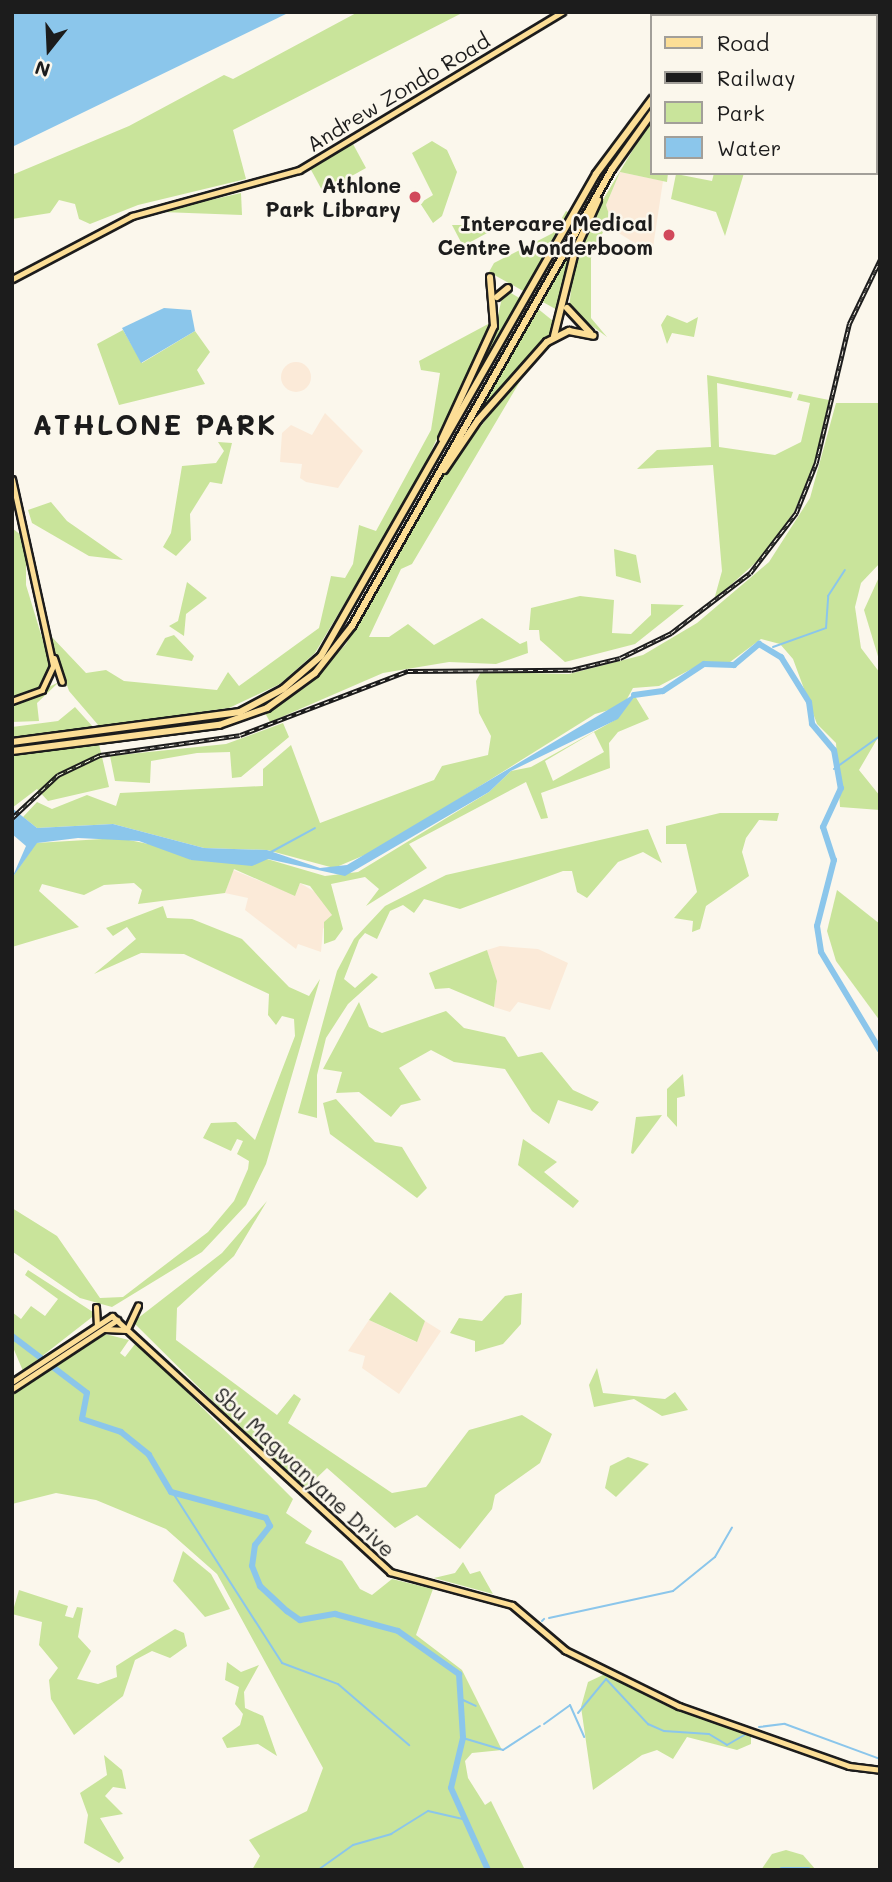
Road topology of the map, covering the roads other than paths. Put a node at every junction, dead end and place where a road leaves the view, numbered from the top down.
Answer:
1 (562, 12) edge
2 (650, 102) edge
3 (650, 116) edge
4 (612, 169) junction
5 (490, 277) dead end
6 (12, 279) edge
7 (508, 288) dead end
8 (496, 302) junction
9 (566, 305) junction
10 (554, 335) junction
11 (12, 479) edge
12 (424, 479) junction
13 (426, 493) junction
14 (52, 655) junction
15 (62, 682) dead end
16 (12, 701) edge
17 (12, 742) edge
18 (14, 751) edge
19 (138, 1305) dead end
20 (96, 1307) dead end
21 (98, 1329) junction
22 (128, 1330) junction
23 (43, 1365) junction
24 (12, 1382) edge
25 (12, 1389) edge
26 (880, 1770) edge

1 - 6 main road, Andrew Zondo Road
2 - 12 highway
3 - 4 highway
4 - 9 highway
4 - 13 highway
5 - 8 highway
7 - 8 highway
8 - 12 highway
9 - 10 highway
9 - 10 highway
10 - 13 highway
11 - 14 main road
12 - 17 highway
13 - 18 highway
14 - 15 main road
14 - 16 main road
19 - 22 main road
20 - 21 main road
21 - 22 main road
21 - 22 main road, Sbu Magwanyane Drive
21 - 23 main road
22 - 26 main road, Sbu Magwanyane Drive
23 - 24 main road
23 - 25 main road

